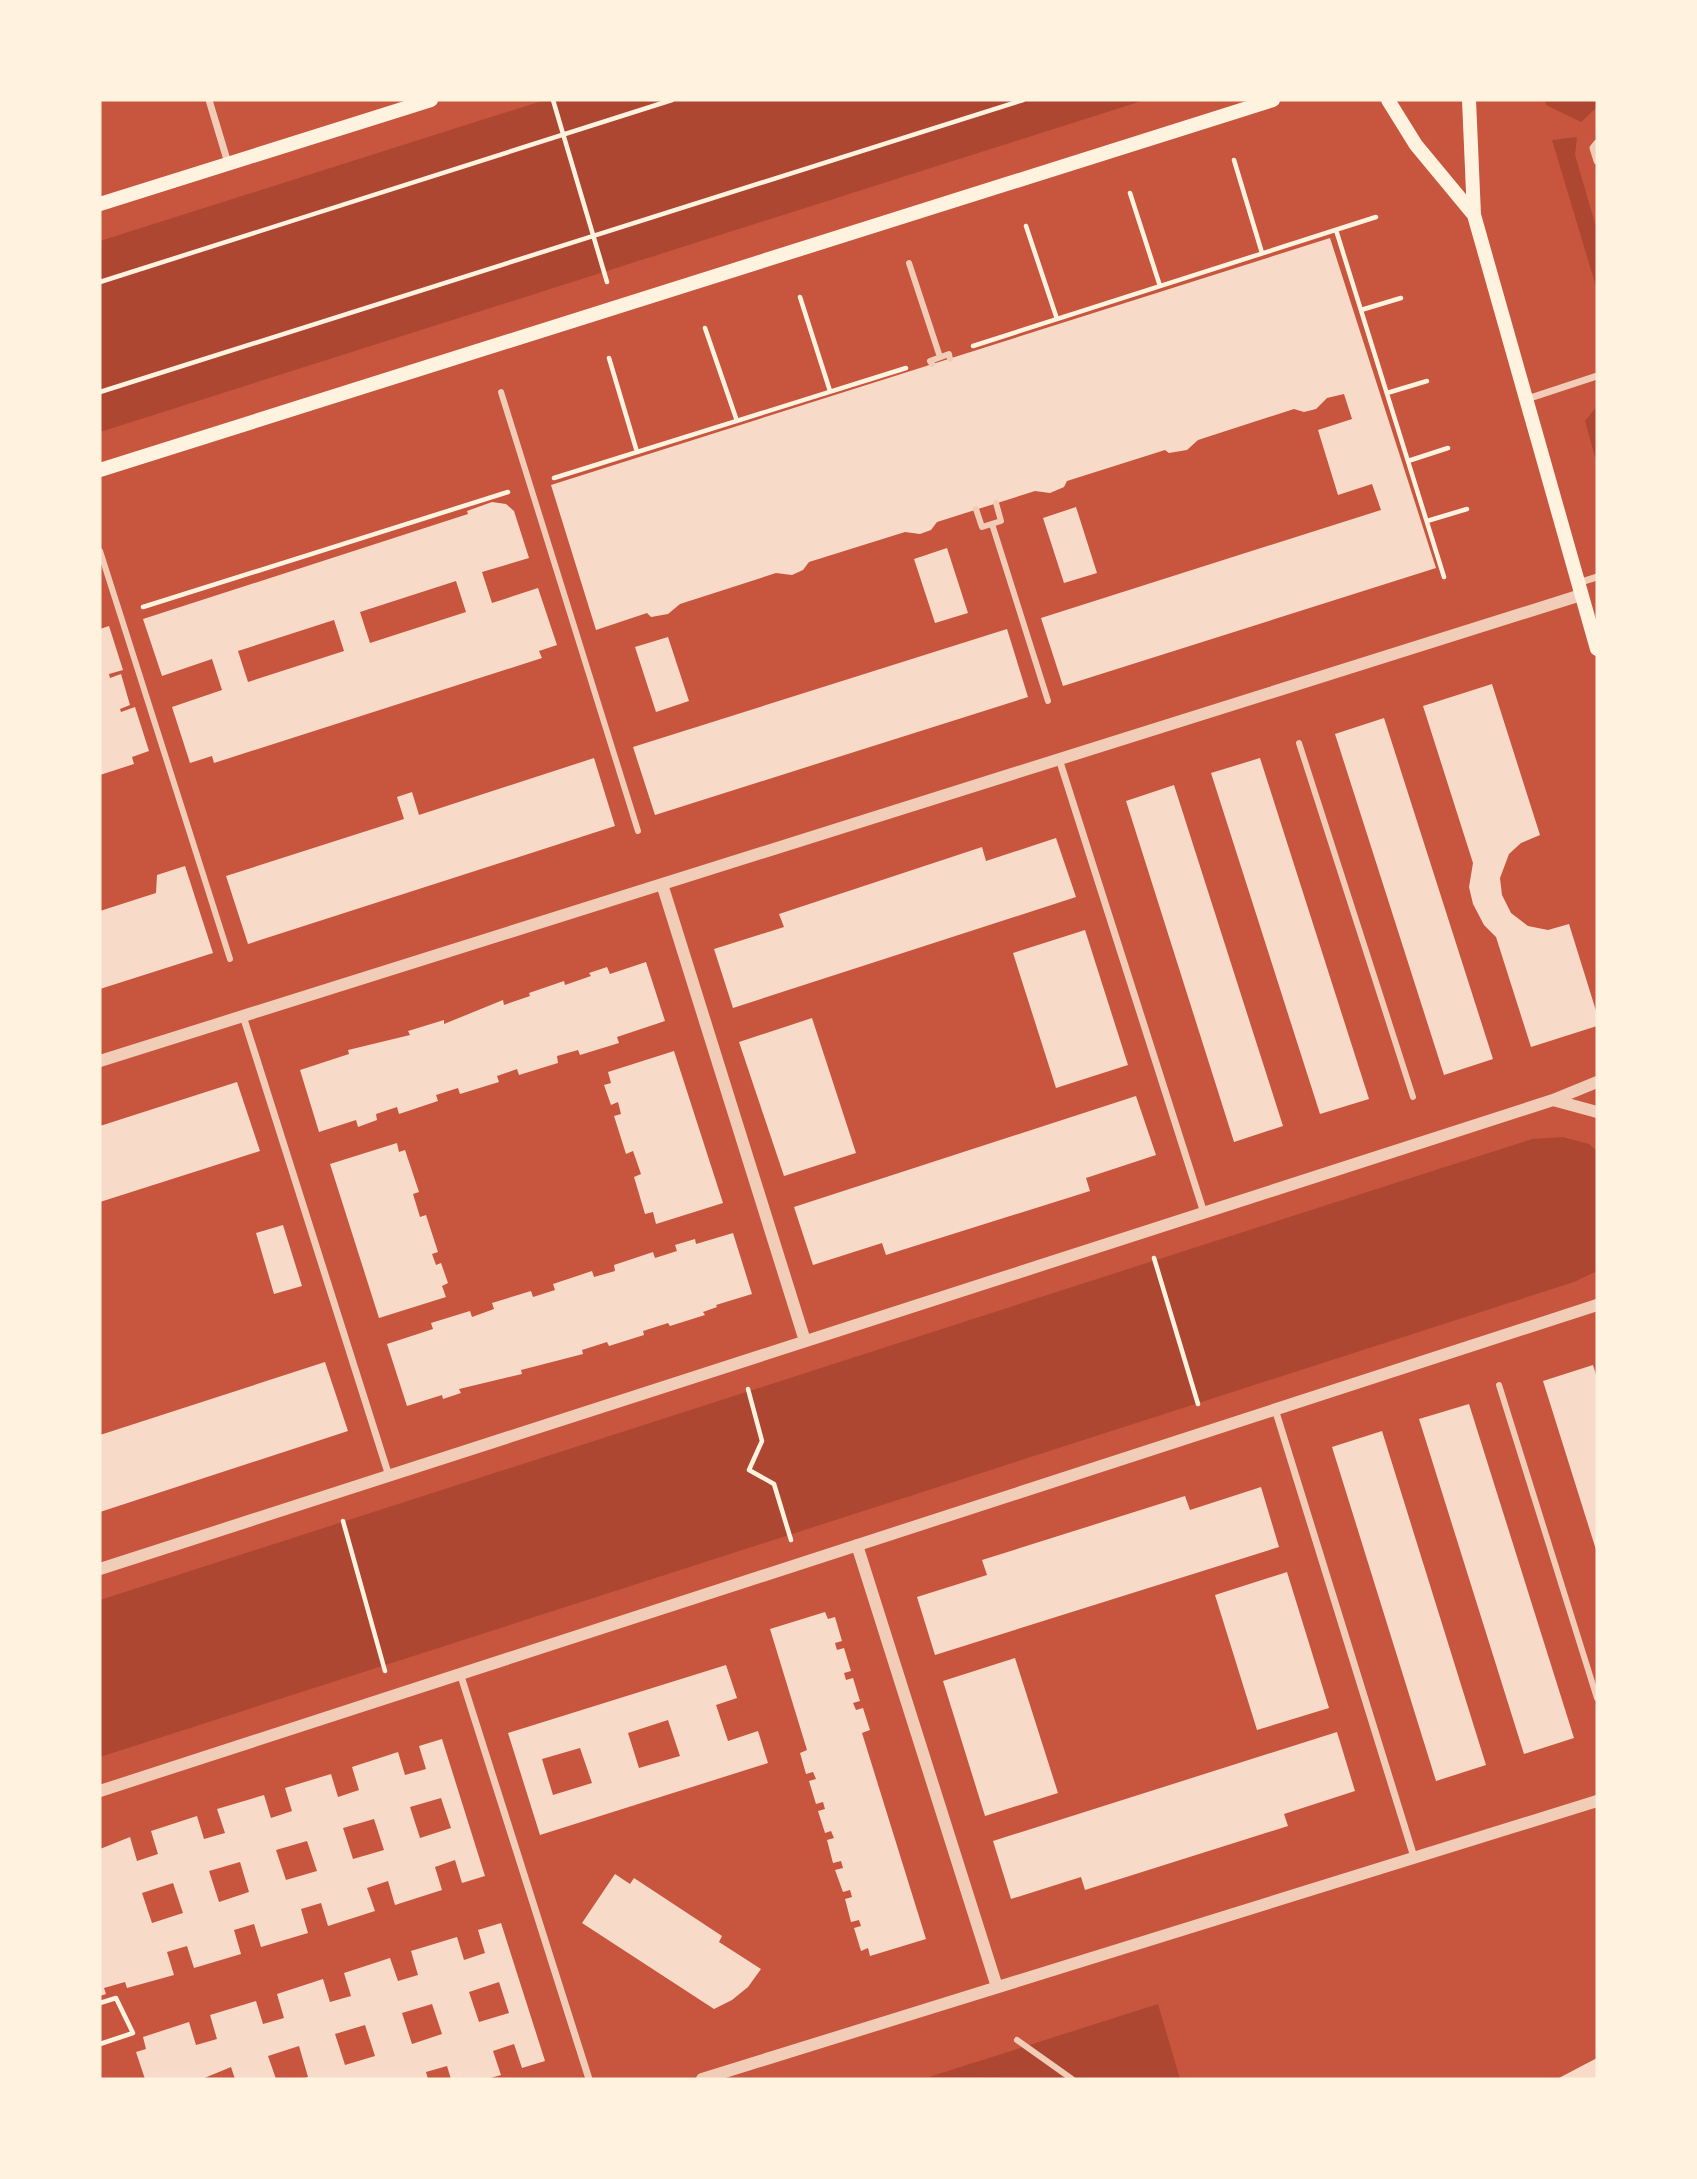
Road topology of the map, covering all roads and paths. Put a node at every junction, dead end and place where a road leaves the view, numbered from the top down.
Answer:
1 (209, 100) edge
2 (431, 100) edge
3 (553, 100) edge
4 (672, 100) edge
5 (1023, 100) edge
6 (1273, 100) edge
7 (1388, 100) edge
8 (1468, 100) edge
9 (563, 134) junction
10 (1597, 143) edge
11 (1234, 160) dead end
12 (1597, 161) edge
13 (228, 164) junction
14 (1130, 193) dead end
15 (100, 204) edge
16 (1474, 215) junction
17 (1376, 217) dead end
18 (1026, 226) dead end
19 (1336, 230) junction
20 (594, 237) junction
21 (1262, 253) junction
22 (909, 263) dead end
23 (100, 282) edge
24 (1160, 286) junction
25 (610, 290) dead end
26 (800, 297) dead end
27 (1401, 298) dead end
28 (1361, 310) junction
29 (1057, 319) junction
30 (705, 328) dead end
31 (949, 356) joint
32 (940, 357) junction
33 (609, 358) dead end
34 (932, 364) dead end
35 (1597, 376) edge
36 (1427, 381) dead end
37 (830, 391) dead end
38 (100, 392) edge
39 (501, 392) dead end
40 (1387, 393) junction
41 (1527, 399) junction
42 (737, 421) dead end
43 (1448, 448) dead end
44 (636, 452) dead end
45 (1408, 461) junction
46 (100, 470) edge
47 (996, 503) dead end
48 (976, 509) dead end
49 (1467, 509) dead end
50 (1427, 521) junction
51 (992, 524) junction
52 (100, 551) edge
53 (1597, 576) edge
54 (1444, 577) dead end
55 (1579, 589) junction
56 (1597, 649) edge
57 (1048, 701) dead end
58 (1299, 743) dead end
59 (1059, 759) junction
60 (638, 831) dead end
61 (662, 884) junction
62 (230, 959) dead end
63 (243, 1016) junction
64 (100, 1061) edge
65 (1597, 1082) edge
66 (1413, 1097) dead end
67 (1553, 1100) junction
68 (1597, 1112) edge
69 (1205, 1213) junction
70 (1153, 1254) dead end
71 (1597, 1305) edge
72 (805, 1341) junction
73 (747, 1385) dead end
74 (1499, 1385) dead end
75 (1199, 1408) dead end
76 (1275, 1409) junction
77 (389, 1476) junction
78 (342, 1516) dead end
79 (791, 1541) dead end
80 (858, 1545) junction
81 (100, 1569) edge
82 (385, 1672) dead end
83 (460, 1673) junction
84 (1597, 1698) edge
85 (100, 1791) edge
86 (1597, 1801) edge
87 (1414, 1857) junction
88 (997, 1987) junction
89 (100, 2003) edge
90 (1017, 2040) dead end
91 (100, 2044) edge
92 (589, 2079) edge
93 (702, 2079) edge
94 (1072, 2079) edge

1 - 13 street
2 - 13 main road
3 - 9 path
4 - 9 path
5 - 20 path
6 - 46 main road
7 - 16 main road
8 - 16 main road
9 - 20 path
9 - 23 path
10 - 12 street
11 - 21 path
13 - 15 main road
14 - 24 path
16 - 41 main road
17 - 19 path
18 - 29 path
19 - 21 path
19 - 28 path
20 - 25 path
20 - 38 path
21 - 24 path
22 - 32 street
24 - 29 path
26 - 37 path
27 - 28 path
28 - 40 path
29 - 31 path
30 - 42 path
31 - 32 street
32 - 34 street
33 - 44 path
35 - 41 street
36 - 40 path
39 - 60 street
40 - 45 path
41 - 55 main road
43 - 45 path
45 - 50 path
47 - 51 street
48 - 51 street
49 - 50 path
50 - 54 path
51 - 57 street
52 - 62 street
53 - 55 street
55 - 56 main road
55 - 59 street
58 - 66 street
59 - 61 street
59 - 69 street
61 - 63 street
61 - 72 street
63 - 64 street
63 - 77 street
65 - 67 street
67 - 68 street
67 - 69 street
69 - 72 street
70 - 75 path
71 - 76 street
72 - 77 street
73 - 79 path
74 - 84 street
76 - 80 street
76 - 87 street
77 - 81 street
78 - 82 path
80 - 83 street
80 - 88 street
83 - 85 street
83 - 92 street
86 - 87 street
87 - 88 street
88 - 93 street
89 - 91 path
90 - 94 street

